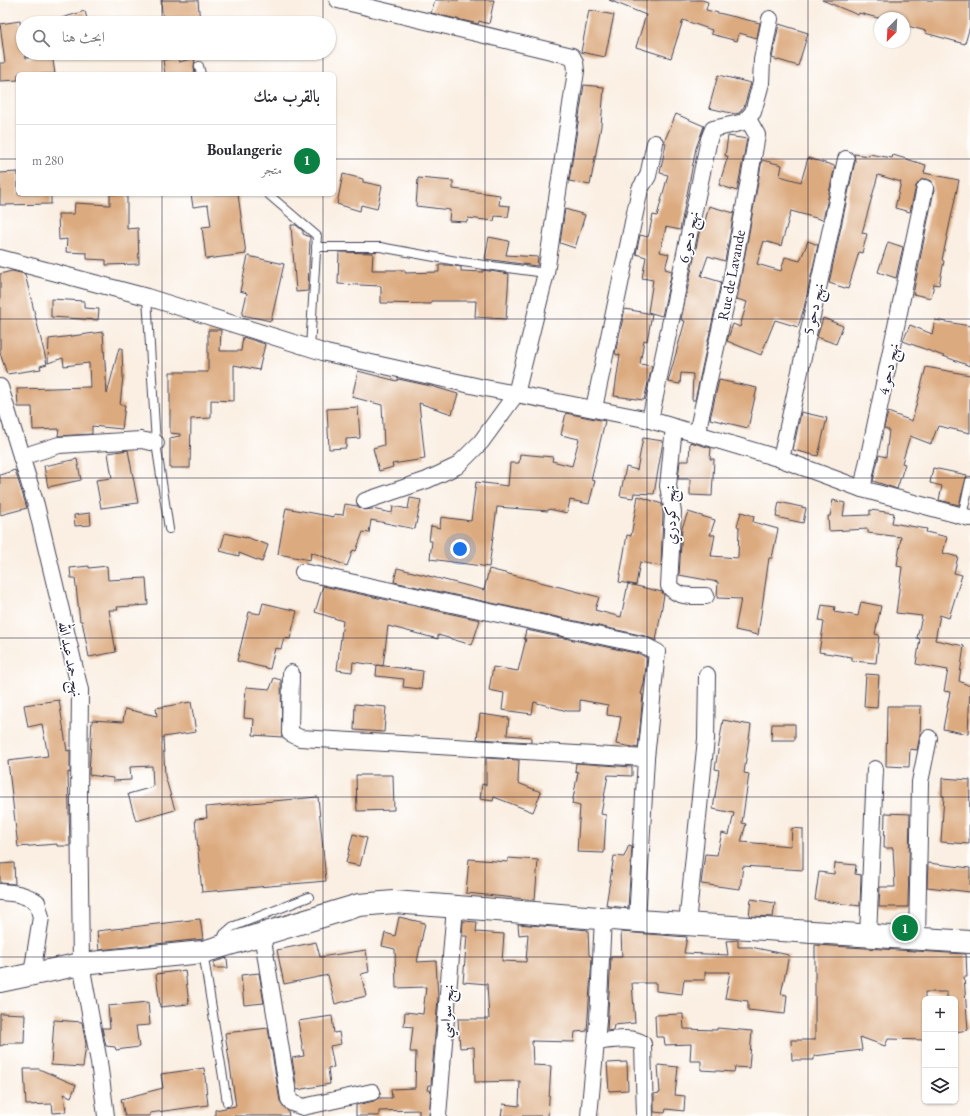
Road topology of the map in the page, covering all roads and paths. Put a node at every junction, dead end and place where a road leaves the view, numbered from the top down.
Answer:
1 (338, 0) edge
2 (770, 19) dead end
3 (748, 119) junction
4 (654, 143) dead end
5 (846, 159) dead end
6 (925, 188) dead end
7 (270, 196) edge
8 (316, 247) junction
9 (0, 258) edge
10 (546, 273) junction
11 (147, 297) junction
12 (310, 348) junction
13 (0, 387) edge
14 (516, 394) junction
15 (594, 408) junction
16 (650, 420) junction
17 (674, 427) junction
18 (697, 433) junction
19 (156, 443) junction
20 (21, 457) junction
21 (781, 459) junction
22 (970, 481) edge
23 (862, 489) junction
24 (365, 501) dead end
25 (966, 517) edge
26 (168, 529) dead end
27 (303, 572) dead end
28 (706, 596) dead end
29 (291, 673) dead end
30 (707, 674) dead end
31 (929, 738) dead end
32 (646, 758) junction
33 (875, 768) dead end
34 (0, 892) edge
35 (309, 897) dead end
36 (454, 907) junction
37 (603, 918) junction
38 (637, 921) junction
39 (687, 924) junction
40 (262, 934) junction
41 (868, 936) junction
42 (917, 939) junction
43 (970, 942) edge
44 (211, 949) junction
45 (81, 964) junction
46 (32, 974) junction
47 (0, 981) edge
48 (596, 1042) junction
49 (372, 1092) dead end
50 (227, 1102) dead end
51 (106, 1116) edge
52 (438, 1116) edge
53 (589, 1116) edge
54 (644, 1116) edge

1 - 10 street
2 - 3 street
3 - 16 street, نهج دحو 6
3 - 18 street, Rue de Lavande
4 - 15 street
5 - 21 street, نهج دحو 5
6 - 23 street, نهج دحو 4
7 - 8 lane
8 - 10 lane
8 - 12 lane
9 - 11 street
10 - 14 street
11 - 12 street
11 - 19 lane
12 - 14 street
13 - 20 street, نهج حمد عبد الله
14 - 15 street
14 - 24 street
15 - 16 street
16 - 17 street
17 - 18 street
17 - 28 street, نهج كودري
18 - 21 street
19 - 20 street
19 - 26 lane
20 - 45 street, نهج حمد عبد الله
21 - 23 street
22 - 25 lane
23 - 25 street
27 - 32 street
29 - 32 street
30 - 39 street
31 - 42 street
32 - 38 street
33 - 41 street
34 - 46 street
35 - 44 lane
36 - 37 street
36 - 40 street
36 - 52 street, نهج سواسي
37 - 38 street
37 - 48 street
38 - 39 street
39 - 41 street
40 - 44 street
40 - 49 street
41 - 42 street
42 - 43 street
44 - 45 street
44 - 50 lane
45 - 46 street
45 - 51 street, نهج حمد عبد الله
46 - 47 street
48 - 53 street
48 - 54 street

